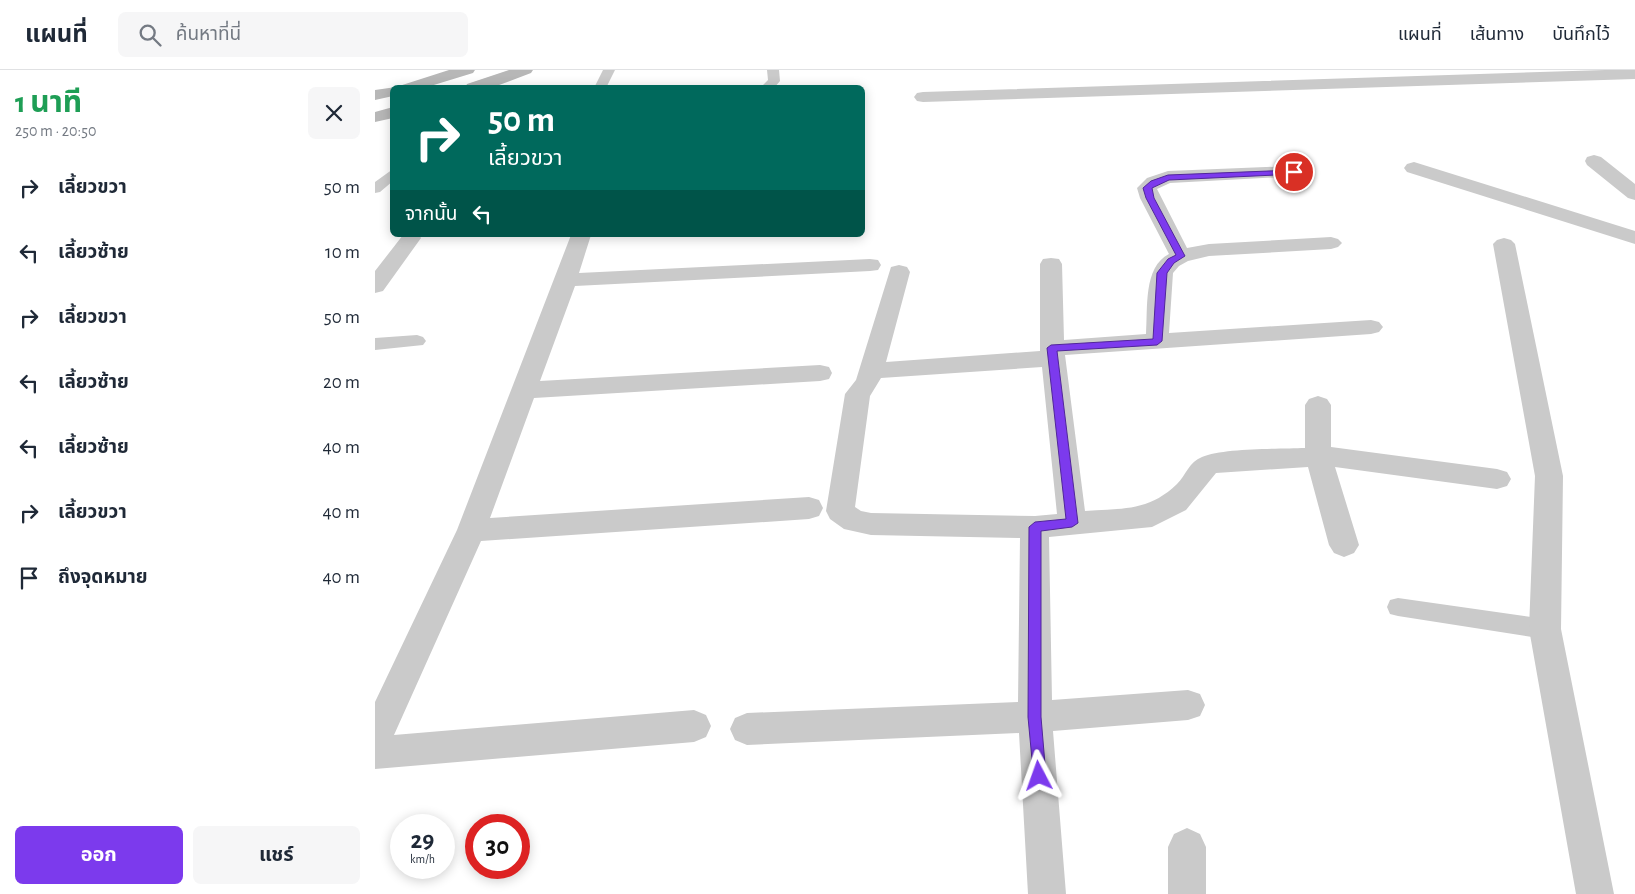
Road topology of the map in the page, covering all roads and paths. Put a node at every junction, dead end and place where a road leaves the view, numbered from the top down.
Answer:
1 (465, 70) edge
2 (525, 70) edge
3 (609, 70) edge
4 (773, 70) edge
5 (1635, 74) edge
6 (414, 85) edge
7 (482, 85) edge
8 (602, 85) edge
9 (769, 85) edge
10 (390, 91) edge
11 (375, 95) edge
12 (923, 97) dead end
13 (390, 113) edge
14 (375, 117) edge
15 (1594, 161) dead end
16 (1414, 168) dead end
17 (1294, 172) dead end
18 (390, 176) edge
19 (375, 189) edge
20 (1635, 194) edge
21 (580, 237) edge
22 (411, 238) dead end
23 (1635, 238) edge
24 (1331, 243) dead end
25 (1504, 244) dead end
26 (1181, 256) junction
27 (1051, 264) dead end
28 (871, 265) dead end
29 (899, 272) dead end
30 (566, 280) junction
31 (375, 286) edge
32 (1371, 327) dead end
33 (417, 341) dead end
34 (1157, 341) junction
35 (375, 344) edge
36 (1052, 353) junction
37 (871, 371) junction
38 (821, 373) dead end
39 (525, 390) junction
40 (1318, 405) dead end
41 (1318, 456) junction
42 (1497, 480) dead end
43 (809, 508) dead end
44 (1072, 523) junction
45 (1035, 527) junction
46 (471, 530) junction
47 (1344, 545) dead end
48 (1398, 607) dead end
49 (1545, 628) junction
50 (1189, 705) dead end
51 (1035, 717) junction
52 (694, 726) dead end
53 (747, 729) dead end
54 (375, 739) edge
55 (375, 753) edge
56 (1187, 847) dead end
57 (1047, 894) edge
58 (1187, 894) edge
59 (1595, 894) edge

1 - 6 main road
2 - 7 main road
3 - 8 lane
4 - 9 lane
5 - 12 street
10 - 11 main road
13 - 14 main road
15 - 20 street
16 - 23 street
17 - 26 street
18 - 19 lane
21 - 30 street
22 - 31 street
24 - 26 street
25 - 49 street
26 - 34 street
27 - 36 street
28 - 30 street
29 - 37 street
30 - 39 street
32 - 34 street
33 - 35 lane
34 - 36 street
36 - 37 street
36 - 44 street
37 - 45 street
38 - 39 street
39 - 46 street
40 - 41 street
41 - 42 street
41 - 44 street
41 - 47 street
43 - 46 street
44 - 45 street
45 - 51 street
46 - 54 street
48 - 49 lane
49 - 59 street
50 - 51 street
51 - 53 street
51 - 57 street
52 - 55 street
56 - 58 street

